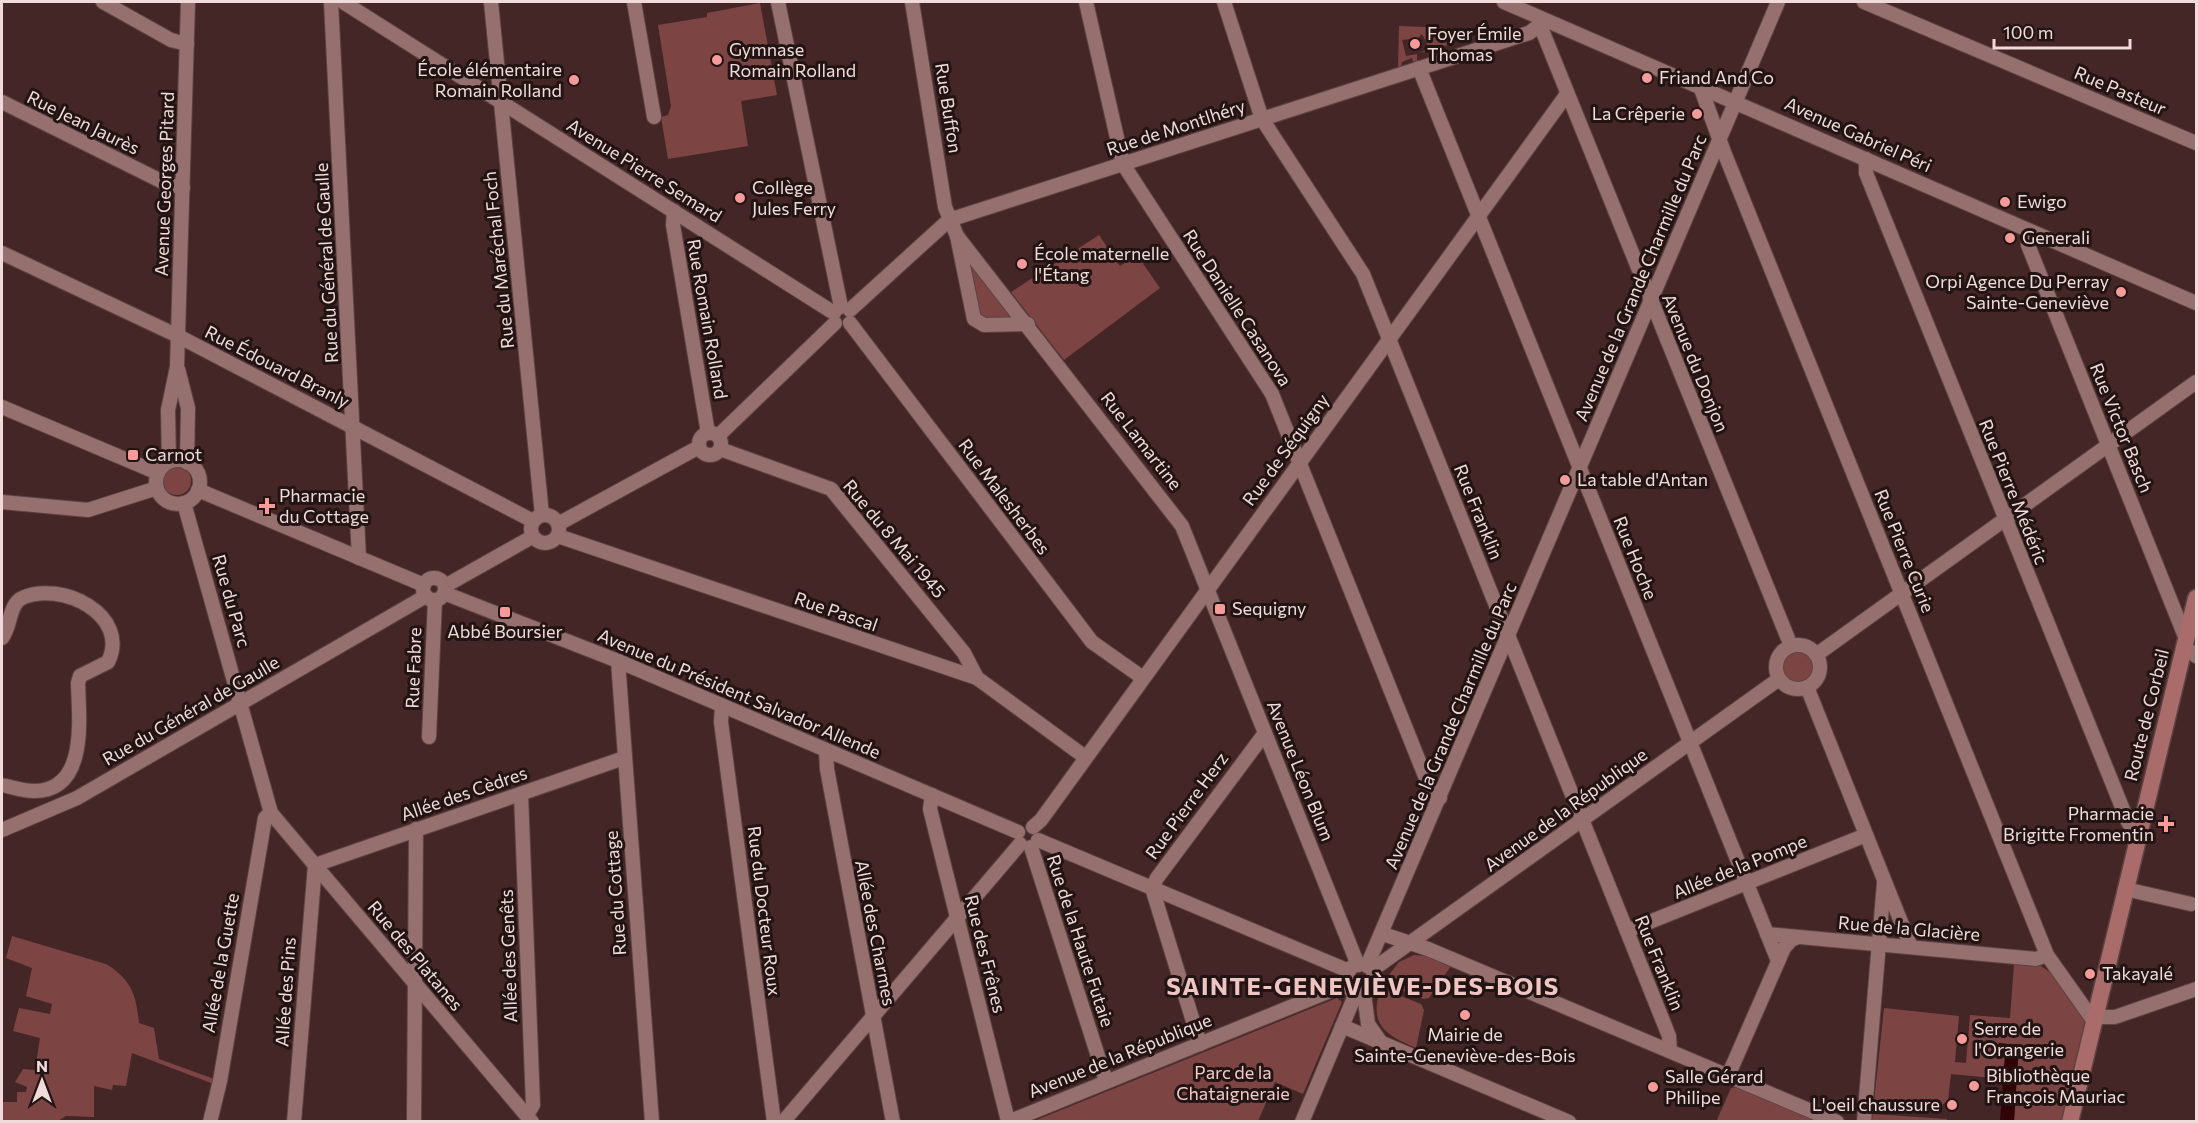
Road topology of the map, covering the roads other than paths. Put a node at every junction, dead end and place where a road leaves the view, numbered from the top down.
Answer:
1 (103, 2) edge
2 (188, 2) edge
3 (331, 2) edge
4 (343, 2) edge
5 (491, 2) edge
6 (634, 2) edge
7 (778, 2) edge
8 (912, 2) edge
9 (1086, 2) edge
10 (1224, 2) edge
11 (1504, 2) edge
12 (1778, 2) edge
13 (1864, 2) edge
14 (1542, 22) junction
15 (187, 44) junction
16 (1419, 68) junction
17 (1700, 86) junction
18 (1567, 94) junction
19 (501, 101) junction
20 (1736, 101) junction
21 (2, 102) edge
22 (654, 117) dead end
23 (1262, 119) junction
24 (1720, 135) junction
25 (2196, 143) edge
26 (1866, 159) junction
27 (1123, 164) junction
28 (183, 188) junction
29 (674, 211) junction
30 (1478, 216) junction
31 (949, 220) junction
32 (2028, 230) junction
33 (957, 236) junction
34 (2, 253) edge
35 (1651, 300) junction
36 (2196, 303) edge
37 (842, 315) junction
38 (1028, 324) junction
39 (178, 336) junction
40 (1389, 339) junction
41 (177, 367) junction
42 (2196, 382) edge
43 (2, 407) edge
44 (354, 427) junction
45 (716, 439) junction
46 (2109, 445) junction
47 (699, 447) junction
48 (170, 462) junction
49 (1299, 462) junction
50 (188, 463) junction
51 (1580, 469) junction
52 (158, 473) junction
53 (157, 488) junction
54 (198, 490) junction
55 (2, 502) edge
56 (184, 503) junction
57 (537, 518) junction
58 (2005, 519) junction
59 (558, 530) junction
60 (532, 537) junction
61 (359, 558) junction
62 (1208, 590) junction
63 (435, 592) junction
64 (1902, 593) junction
65 (2196, 598) edge
66 (1508, 636) junction
67 (2, 638) edge
68 (2192, 643) edge
69 (1791, 646) junction
70 (1816, 655) junction
71 (618, 661) junction
72 (977, 678) junction
73 (1143, 678) junction
74 (1779, 679) junction
75 (1807, 687) junction
76 (242, 702) junction
77 (722, 706) junction
78 (1265, 734) junction
79 (429, 737) dead end
80 (1690, 743) junction
81 (826, 750) junction
82 (1085, 757) junction
83 (624, 758) junction
84 (2, 785) edge
85 (49, 788) junction
86 (521, 794) junction
87 (932, 795) junction
88 (1440, 798) junction
89 (57, 806) junction
90 (272, 813) junction
91 (1582, 820) junction
92 (416, 829) junction
93 (2, 830) edge
94 (1866, 835) junction
95 (2138, 835) junction
96 (1028, 838) junction
97 (2140, 861) junction
98 (315, 865) junction
99 (1884, 881) junction
100 (1746, 884) junction
101 (1152, 888) junction
102 (2129, 890) junction
103 (2191, 904) dead end
104 (957, 919) junction
105 (1627, 931) junction
106 (1383, 934) junction
107 (1767, 934) junction
108 (1798, 938) junction
109 (1411, 943) junction
110 (1878, 945) junction
111 (1911, 947) junction
112 (2048, 956) junction
113 (1778, 961) junction
114 (1359, 978) junction
115 (416, 985) junction
116 (2196, 989) edge
117 (873, 1017) junction
118 (2097, 1019) junction
119 (1342, 1026) junction
120 (1382, 1043) junction
121 (1200, 1044) junction
122 (1670, 1052) junction
123 (1728, 1076) junction
124 (1106, 1081) junction
125 (530, 1118) edge
126 (1008, 1121) edge
127 (210, 1122) edge
128 (294, 1122) edge
129 (414, 1122) edge
130 (652, 1122) edge
131 (774, 1122) edge
132 (783, 1122) edge
133 (893, 1122) edge
134 (1302, 1122) edge
135 (1569, 1122) edge
136 (1837, 1122) edge
137 (1864, 1122) edge
138 (2070, 1122) edge
139 (2077, 1122) edge

1 - 15 street
2 - 15 street, Avenue Georges Pitard
3 - 44 street, Rue du Général de Gaulle
4 - 19 street, Avenue Pierre Semard
5 - 19 street, Rue du Maréchal Foch
6 - 22 street
7 - 37 street
8 - 31 street, Rue Buffon
9 - 27 street, Rue Danielle Casanova
10 - 23 street, Rue Franklin
11 - 14 street, Avenue Gabriel Péri
12 - 20 street, Avenue de la Grande Charmille du Parc
13 - 25 street, Rue Pasteur
14 - 16 street, Rue de Montlhéry
14 - 17 street, Avenue Gabriel Péri
14 - 18 street, Avenue du Donjon
15 - 28 street, Avenue Georges Pitard
16 - 23 street, Rue de Montlhéry
16 - 30 street, Rue Hoche
17 - 20 street, Avenue Gabriel Péri
17 - 24 street, Rue Pierre Curie
18 - 30 street, Rue de Séquigny
18 - 35 street, Avenue du Donjon
19 - 29 street, Avenue Pierre Semard
19 - 57 street, Rue du Maréchal Foch
20 - 24 street, Avenue de la Grande Charmille du Parc
20 - 26 street, Avenue Gabriel Péri
21 - 28 street, Rue Jean Jaurès
23 - 27 street, Rue de Montlhéry
23 - 40 street, Rue Franklin
24 - 35 street, Avenue de la Grande Charmille du Parc
24 - 64 street, Rue Pierre Curie
26 - 32 street, Avenue Gabriel Péri
26 - 58 street, Rue Pierre Médéric
27 - 31 street, Rue de Montlhéry
27 - 49 street, Rue Danielle Casanova
28 - 39 street, Avenue Georges Pitard
29 - 37 street, Avenue Pierre Semard
29 - 45 street, Rue Romain Rolland
30 - 40 street, Rue de Séquigny
30 - 51 street, Rue Hoche
31 - 33 street, Rue Lamartine
31 - 37 street, Rue de Montlhéry
32 - 36 street, Avenue Gabriel Péri
32 - 46 street, Rue Victor Basch
33 - 38 street, Rue Lamartine
33 - 38 street, Rue Lamartine
34 - 39 street, Rue Édouard Branly
35 - 51 street, Avenue de la Grande Charmille du Parc
35 - 69 street, Avenue du Donjon
37 - 45 street, Rue de Montlhéry
37 - 73 street, Rue Malesherbes
38 - 62 street, Rue Lamartine
39 - 41 street, Avenue Georges Pitard
39 - 44 street, Rue Édouard Branly
40 - 49 street, Rue de Séquigny
40 - 66 street, Rue Franklin
41 - 48 street, Avenue Georges Pitard
41 - 50 street, Avenue Georges Pitard
42 - 46 street
43 - 52 street
44 - 57 street, Rue Édouard Branly
44 - 61 street, Rue du Général de Gaulle
45 - 47 street, Rue de Montlhéry
45 - 47 street, Rue du 8 Mai 1945
45 - 72 street, Rue du 8 Mai 1945
46 - 58 street
46 - 68 street, Rue Victor Basch
47 - 59 street
48 - 50 street
48 - 52 street
49 - 62 street, Rue de Séquigny
49 - 88 street, Rue Danielle Casanova
50 - 54 street
51 - 66 street, Avenue de la Grande Charmille du Parc
51 - 80 street, Rue Hoche
52 - 53 street
53 - 55 street
53 - 56 street
54 - 56 street
54 - 61 street, Avenue du Président Salvador Allende
56 - 76 street, Rue du Parc
57 - 59 street
57 - 60 street
58 - 64 street
58 - 95 street, Rue Pierre Médéric
59 - 60 street
59 - 72 street, Rue Pascal
60 - 63 street
61 - 63 street, Avenue du Président Salvador Allende
62 - 73 street, Rue de Séquigny
62 - 78 street, Avenue Léon Blum
63 - 71 street, Avenue du Président Salvador Allende
63 - 76 street, Rue du Général de Gaulle
63 - 79 street, Rue Fabre
64 - 70 street
64 - 112 street, Rue Pierre Curie
65 - 68 main road, Route de Corbeil
66 - 88 street, Avenue de la Grande Charmille du Parc
66 - 91 street, Rue Franklin
67 - 85 street
68 - 95 main road, Route de Corbeil
68 - 97 main road, Route de Corbeil
69 - 70 street
69 - 74 street
70 - 75 street
71 - 77 street, Avenue du Président Salvador Allende
71 - 83 street, Rue du Cottage
72 - 82 street, Rue Pascal
73 - 82 street, Rue de Séquigny
74 - 75 street
74 - 80 street, Avenue de la République
75 - 94 street
76 - 89 street, Rue du Général de Gaulle
76 - 90 street, Rue du Parc
77 - 81 street, Avenue du Président Salvador Allende
77 - 131 street, Rue du Docteur Roux
78 - 101 street, Rue Pierre Herz
78 - 114 street, Avenue Léon Blum
80 - 91 street, Avenue de la République
80 - 100 street, Rue Hoche
81 - 87 street, Avenue du Président Salvador Allende
81 - 117 street, Allée des Charmes
82 - 96 street, Rue de Séquigny
83 - 86 street, Allée des Cèdres
83 - 130 street, Rue du Cottage
84 - 85 street
85 - 89 street
86 - 92 street, Allée des Cèdres
86 - 125 street, Allée des Genêts
87 - 96 street, Avenue du Président Salvador Allende
87 - 104 street, Rue des Frênes
88 - 106 street, Avenue de la Grande Charmille du Parc
89 - 93 street, Rue du Général de Gaulle
90 - 98 street, Rue des Platanes
90 - 127 street, Allée de la Guette
91 - 105 street, Rue Franklin
91 - 109 street, Avenue de la République
92 - 98 street, Allée des Cèdres
92 - 115 street
94 - 99 street
94 - 100 street, Allée de la Pompe
95 - 97 main road
95 - 102 main road, Route de Corbeil
96 - 101 street, Avenue du Président Salvador Allende
96 - 104 street, Rue de Séquigny
96 - 124 street, Rue de la Haute Futaie
97 - 102 main road, Route de Corbeil
98 - 115 street, Rue des Platanes
98 - 128 street, Allée des Pins
99 - 110 street
99 - 111 street
100 - 105 street, Allée de la Pompe
100 - 107 street, Rue Hoche
101 - 114 street, Avenue du Président Salvador Allende
101 - 121 street, Rue Pierre Herz
102 - 103 street
102 - 118 main road, Route de Corbeil
104 - 117 street, Rue de Séquigny
104 - 126 street, Rue des Frênes
105 - 122 street, Rue Franklin
106 - 109 street
106 - 114 street, Avenue de la Grande Charmille du Parc
107 - 108 street, Rue de la Glacière
107 - 113 street, Rue Hoche
108 - 110 street, Rue de la Glacière
108 - 113 street
109 - 114 street, Avenue de la République
109 - 122 street
110 - 111 street, Rue de la Glacière
110 - 137 street
111 - 112 street, Rue de la Glacière
112 - 118 street, Rue Pierre Curie
113 - 123 street
114 - 119 street, Avenue de la Grande Charmille du Parc
114 - 120 street, Avenue Léon Blum
114 - 121 street, Avenue de la République
115 - 125 street, Rue des Platanes
115 - 129 street
116 - 118 street
117 - 132 street, Rue de Séquigny
117 - 133 street, Allée des Charmes
118 - 138 main road, Route de Corbeil
118 - 139 main road, Route de Corbeil
119 - 120 street
119 - 134 street, Avenue de la Grande Charmille du Parc
120 - 135 street
121 - 124 street, Avenue de la République
122 - 123 street
123 - 136 street
124 - 126 street, Avenue de la République

